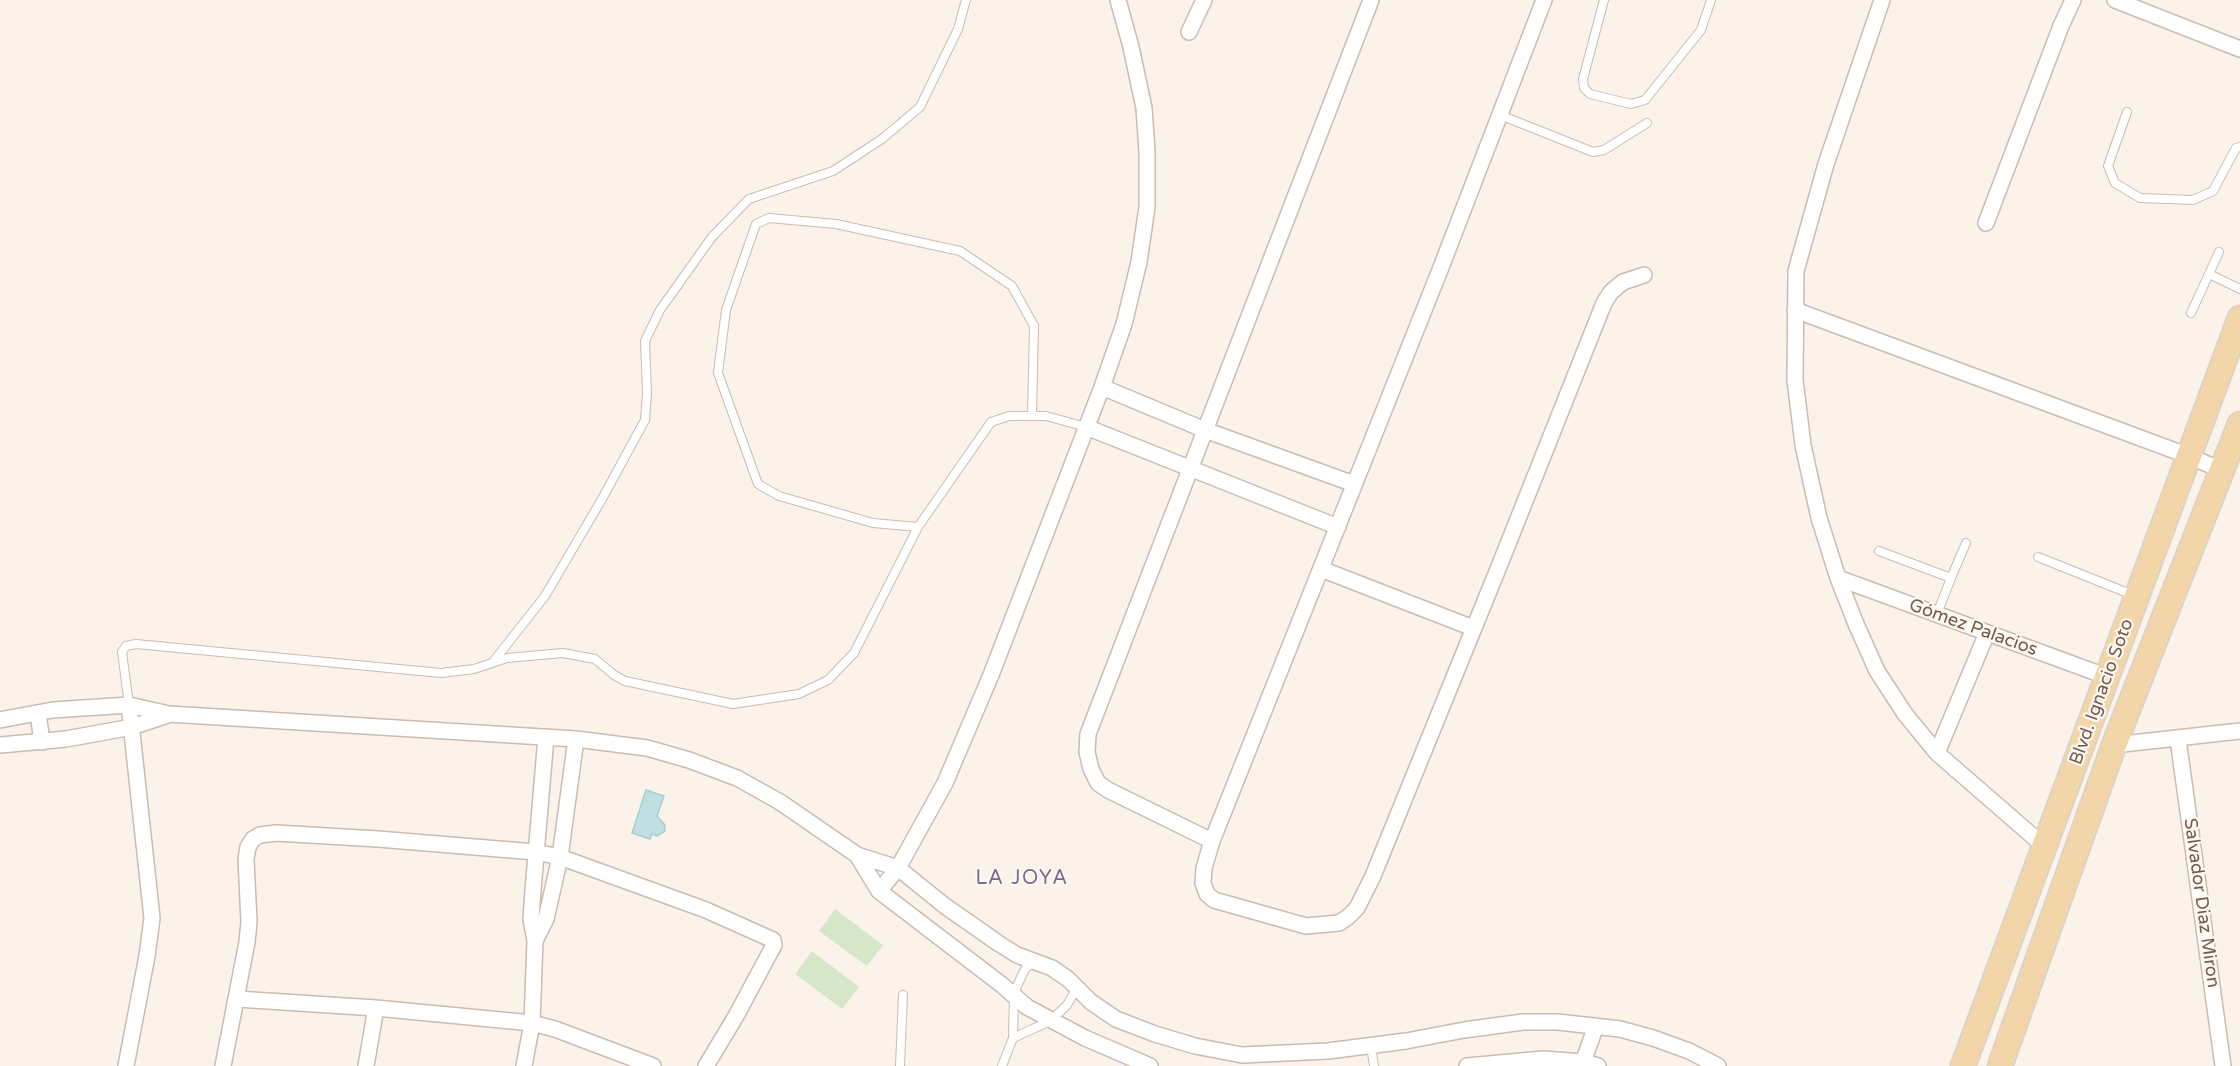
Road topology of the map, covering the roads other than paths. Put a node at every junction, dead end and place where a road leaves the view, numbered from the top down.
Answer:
1 (966, 0) edge
2 (1118, 0) edge
3 (1204, 0) edge
4 (1371, 0) edge
5 (1544, 0) edge
6 (1604, 0) edge
7 (1711, 0) edge
8 (1882, 0) edge
9 (2073, 0) edge
10 (2115, 0) edge
11 (1189, 32) dead end
12 (2240, 49) edge
13 (2127, 112) dead end
14 (1500, 115) junction
15 (1647, 123) dead end
16 (2240, 147) edge
17 (1986, 223) dead end
18 (2219, 252) dead end
19 (2209, 274) junction
20 (1644, 275) dead end
21 (2240, 289) edge
22 (1794, 310) junction
23 (2191, 314) dead end
24 (2240, 318) edge
25 (1102, 387) junction
26 (1032, 416) junction
27 (2240, 424) edge
28 (1086, 427) junction
29 (1205, 430) junction
30 (2189, 456) junction
31 (1191, 468) junction
32 (2222, 470) junction
33 (1354, 484) junction
34 (918, 527) junction
35 (1338, 527) junction
36 (1966, 543) dead end
37 (1879, 551) dead end
38 (2038, 557) dead end
39 (1321, 569) junction
40 (1838, 578) junction
41 (1951, 578) junction
42 (2137, 596) junction
43 (1937, 614) junction
44 (1473, 628) junction
45 (1987, 633) junction
46 (492, 663) junction
47 (2108, 677) junction
48 (129, 705) junction
49 (38, 713) junction
50 (169, 714) junction
51 (4, 719) edge
52 (132, 727) junction
53 (2240, 731) edge
54 (546, 737) junction
55 (576, 739) junction
56 (2178, 739) junction
57 (42, 742) junction
58 (6, 744) edge
59 (2114, 746) junction
60 (1937, 753) junction
61 (539, 805) junction
62 (566, 809) junction
63 (1212, 841) junction
64 (2044, 846) junction
65 (535, 852) junction
66 (857, 855) junction
67 (560, 857) junction
68 (898, 868) junction
69 (879, 891) junction
70 (535, 941) junction
71 (1033, 962) junction
72 (1077, 988) junction
73 (903, 995) dead end
74 (1014, 998) junction
75 (237, 999) junction
76 (376, 1008) junction
77 (1050, 1021) junction
78 (532, 1023) junction
79 (1596, 1026) junction
80 (1013, 1038) junction
81 (1371, 1046) junction
82 (1591, 1064) edge
83 (126, 1066) edge
84 (223, 1066) edge
85 (366, 1066) edge
86 (524, 1066) edge
87 (653, 1066) edge
88 (706, 1066) edge
89 (900, 1066) edge
90 (1002, 1066) edge
91 (1150, 1066) edge
92 (1374, 1066) edge
93 (1467, 1066) edge
94 (1718, 1066) edge
95 (1963, 1066) edge
96 (2000, 1066) edge
97 (2223, 1066) edge

1 - 46 lane
2 - 25 street
3 - 11 street
4 - 29 street
5 - 14 street
6 - 7 lane
8 - 22 street
9 - 17 street
10 - 12 street
13 - 16 lane
14 - 15 lane
14 - 33 street
18 - 19 lane
19 - 21 lane
19 - 23 lane
20 - 44 street
22 - 30 street
22 - 40 street
24 - 30 main road, Blvd. Ignacio Soto
25 - 28 street
25 - 29 street
26 - 28 lane
26 - 34 lane
26 - 34 lane
27 - 32 main road, Blvd. Ignacio Soto
28 - 31 street
28 - 68 street
29 - 31 street
29 - 33 street
30 - 32 street
30 - 42 main road, Blvd. Ignacio Soto
31 - 35 street
31 - 63 street
32 - 59 main road, Blvd. Ignacio Soto
33 - 35 street
34 - 46 lane
35 - 39 street
36 - 41 lane
37 - 41 lane
38 - 42 lane
39 - 44 street
39 - 63 street
40 - 43 street, Gómez Palacios
40 - 60 street
41 - 43 lane
42 - 47 main road, Blvd. Ignacio Soto
43 - 45 street, Gómez Palacios
44 - 63 street
45 - 47 street, Gómez Palacios
45 - 60 street
46 - 48 lane
47 - 64 main road, Blvd. Ignacio Soto
48 - 49 street
48 - 50 street
48 - 52 street
49 - 51 street
49 - 57 street
50 - 52 street
50 - 54 street
51 - 58 street
52 - 57 street
52 - 83 street
53 - 56 street
54 - 55 street
54 - 61 street
55 - 62 street
55 - 66 street
56 - 59 street
56 - 97 street, Salvador Diaz Miron
57 - 58 street
59 - 96 main road, Blvd. Ignacio Soto
60 - 64 street
61 - 62 street
61 - 65 street
62 - 67 street
64 - 95 main road, Blvd. Ignacio Soto
65 - 67 street
65 - 70 street
65 - 75 street
66 - 68 street
66 - 69 street
67 - 70 street
67 - 88 street
68 - 69 street
68 - 71 street
69 - 74 street
70 - 78 street
71 - 72 street
71 - 74 lane
72 - 77 lane
72 - 81 street
73 - 89 lane
74 - 77 street
74 - 80 lane
75 - 76 street
75 - 84 street
76 - 78 street
76 - 85 street
77 - 80 lane
77 - 91 street
78 - 86 street
78 - 87 street
79 - 81 street
79 - 82 street
79 - 94 street
80 - 90 lane
81 - 92 lane
82 - 93 street

